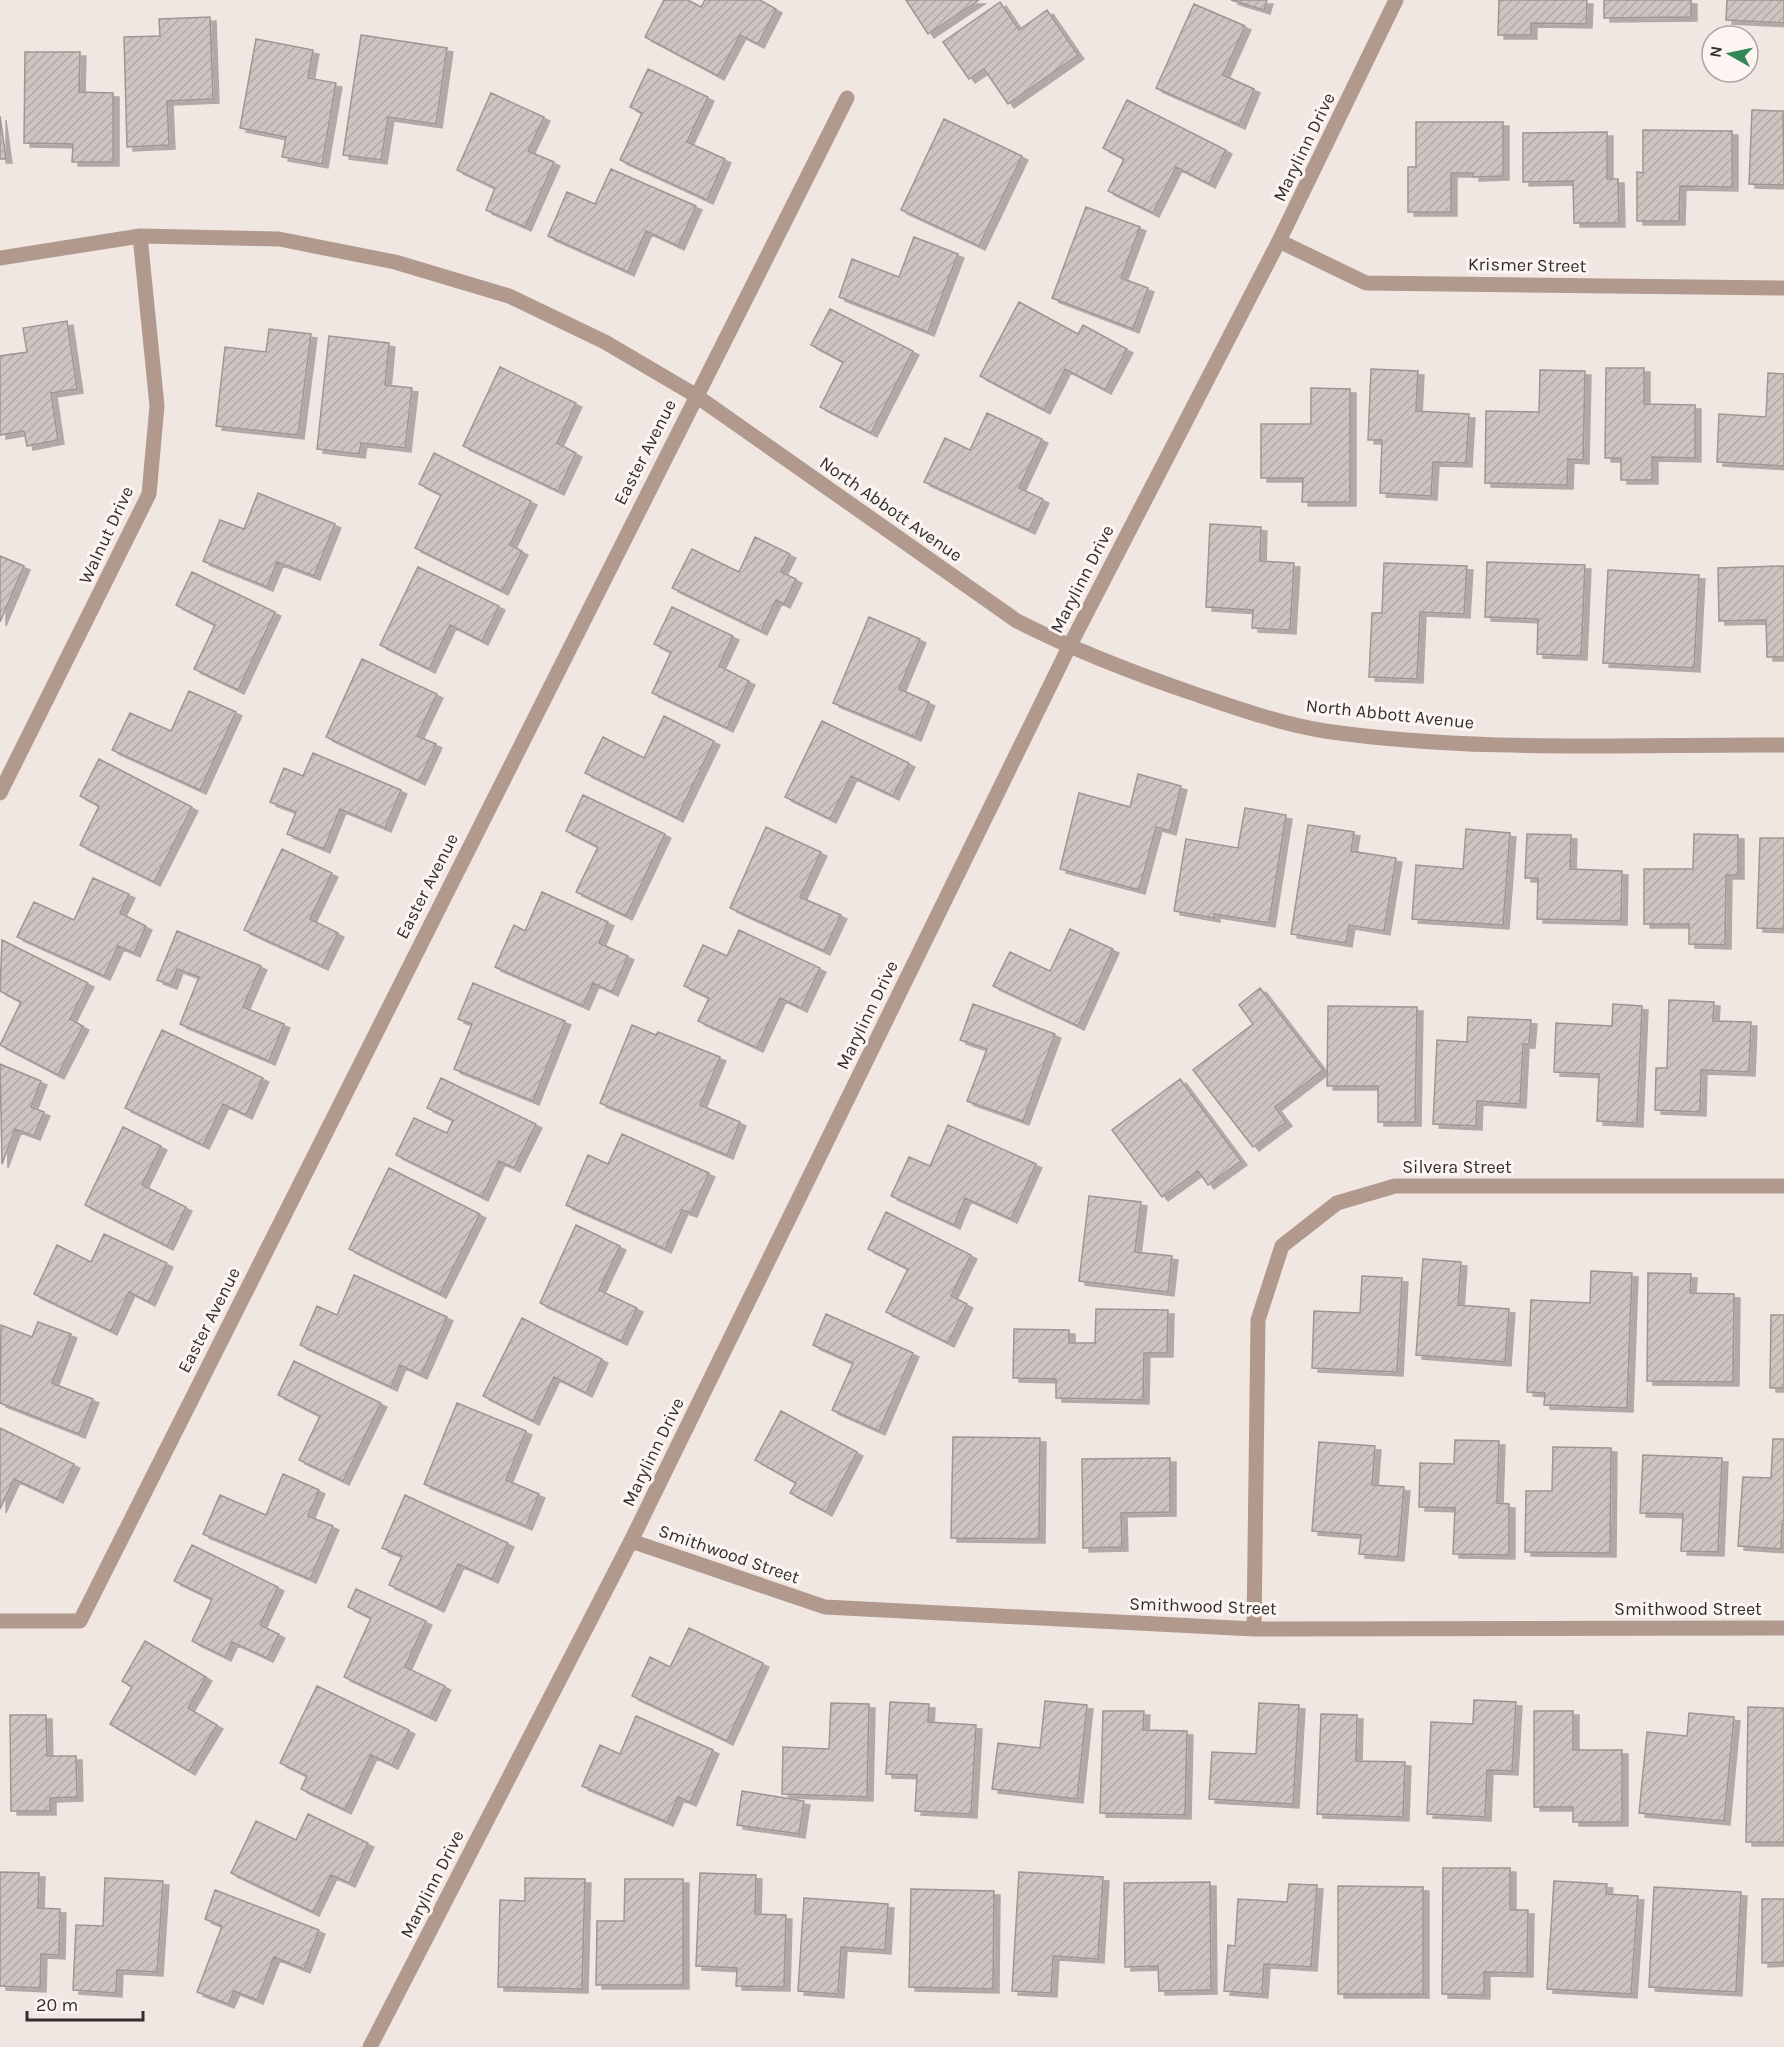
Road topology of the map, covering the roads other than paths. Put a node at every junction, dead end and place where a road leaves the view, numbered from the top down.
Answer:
1 (1396, 0) edge
2 (847, 98) dead end
3 (140, 236) junction
4 (1279, 241) junction
5 (0, 258) edge
6 (1784, 288) edge
7 (695, 395) junction
8 (1069, 647) junction
9 (1784, 745) edge
10 (0, 793) edge
11 (1784, 1186) edge
12 (631, 1541) junction
13 (0, 1621) edge
14 (1784, 1628) edge
15 (1254, 1629) junction
16 (370, 2047) edge

1 - 4 street, Marylinn Drive
2 - 7 street, Easter Avenue
3 - 5 street, North Abbott Avenue
3 - 7 street, North Abbott Avenue
3 - 10 street, Walnut Drive
4 - 6 street, Krismer Street
4 - 8 street, Marylinn Drive
7 - 8 street, North Abbott Avenue
7 - 13 street, Easter Avenue
8 - 9 street, North Abbott Avenue
8 - 12 street, Marylinn Drive
11 - 15 street, Silvera Street
12 - 15 street, Smithwood Street
12 - 16 street, Marylinn Drive
14 - 15 street, Smithwood Street

